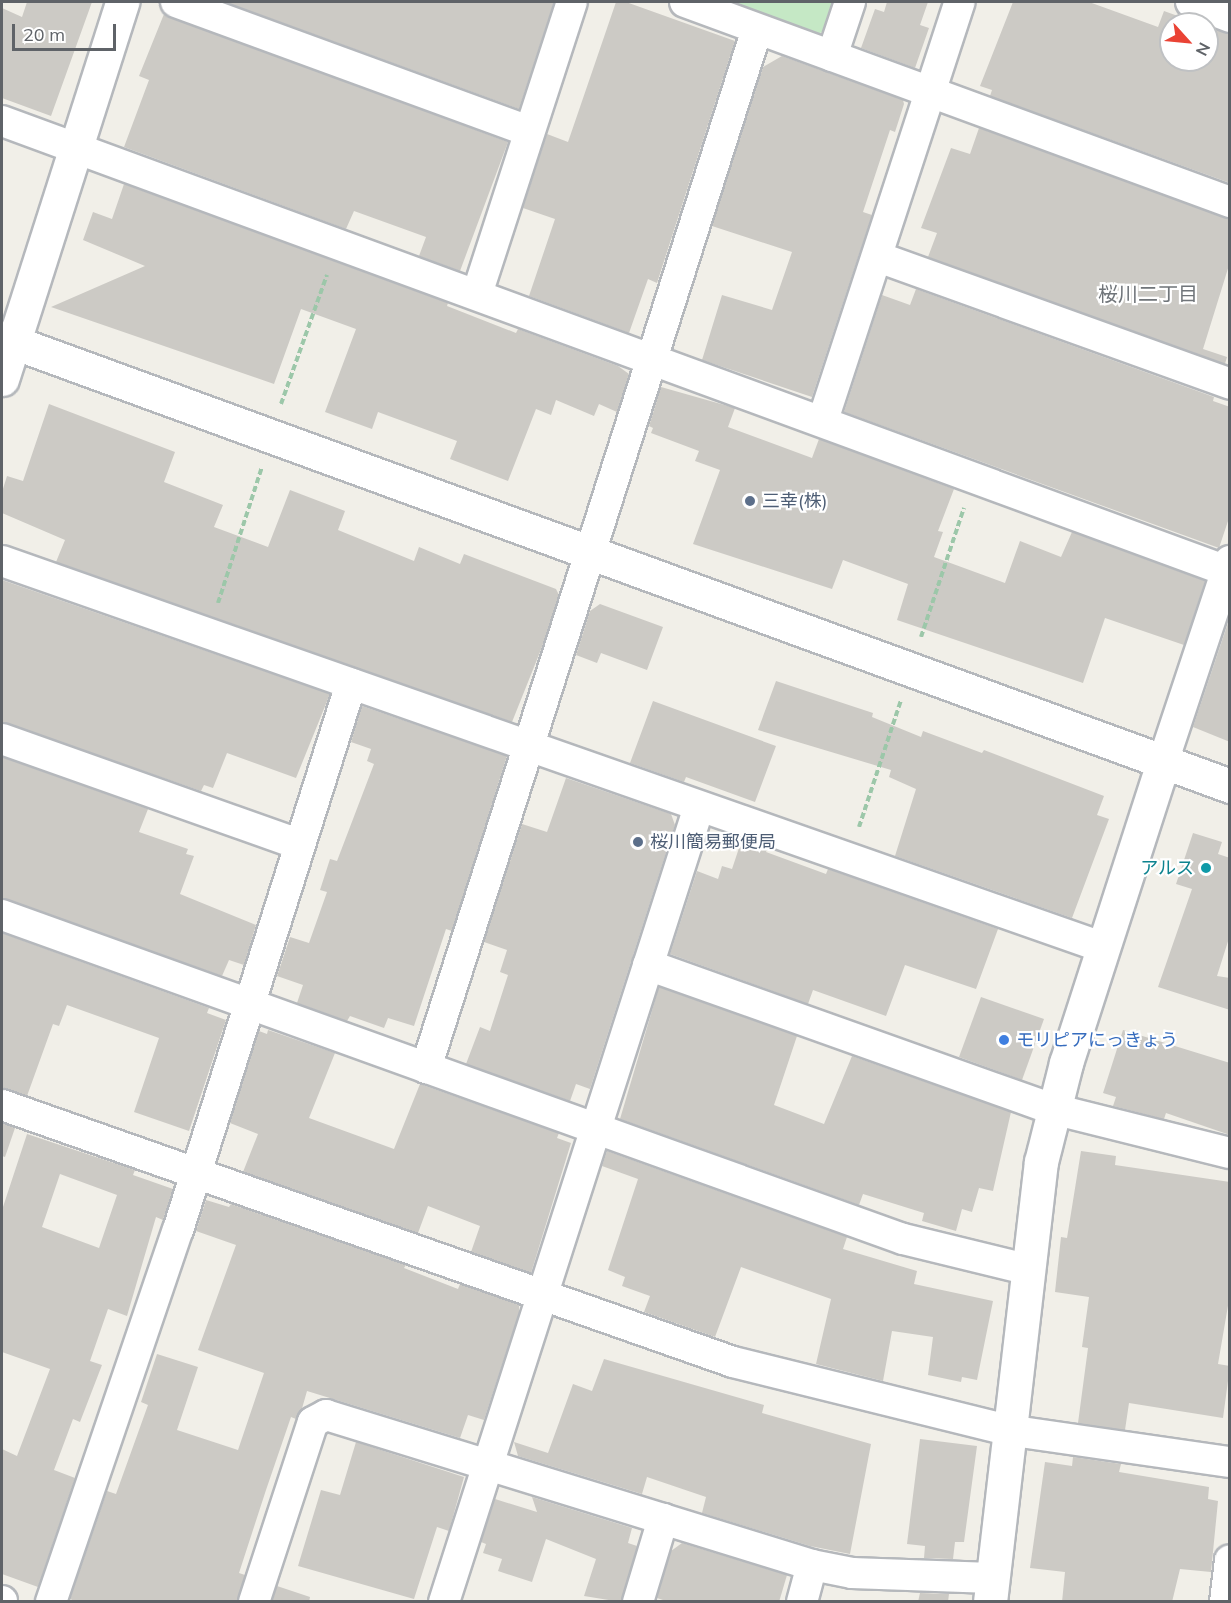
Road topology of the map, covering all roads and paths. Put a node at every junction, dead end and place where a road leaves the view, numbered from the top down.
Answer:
1 (122, 2) edge
2 (176, 2) edge
3 (572, 2) edge
4 (685, 2) edge
5 (850, 2) edge
6 (960, 2) edge
7 (1191, 2) edge
8 (1230, 17) edge
9 (757, 29) junction
10 (832, 56) junction
11 (931, 90) junction
12 (2, 122) edge
13 (529, 131) junction
14 (76, 148) junction
15 (1230, 202) edge
16 (339, 244) junction
17 (879, 257) junction
18 (477, 294) junction
19 (8, 340) edge
20 (653, 358) junction
21 (2, 379) edge
22 (1230, 384) edge
23 (280, 406) dead end
24 (824, 420) junction
25 (262, 466) dead end
26 (975, 476) junction
27 (592, 555) junction
28 (2, 561) edge
29 (1228, 568) edge
30 (208, 633) junction
31 (919, 644) dead end
32 (351, 684) junction
33 (901, 700) dead end
34 (2, 739) edge
35 (530, 746) junction
36 (1163, 762) junction
37 (1230, 786) edge
38 (699, 807) junction
39 (298, 844) junction
40 (849, 859) junction
41 (2, 915) edge
42 (1102, 947) junction
43 (648, 965) junction
44 (248, 1004) junction
45 (426, 1068) junction
46 (2, 1105) edge
47 (1053, 1109) junction
48 (595, 1130) junction
49 (1230, 1153) edge
50 (197, 1171) junction
51 (1026, 1269) junction
52 (543, 1292) junction
53 (1007, 1430) junction
54 (1230, 1462) edge
55 (488, 1463) junction
56 (663, 1520) junction
57 (1230, 1560) edge
58 (812, 1565) junction
59 (991, 1590) edge
60 (51, 1602) edge
61 (254, 1602) edge
62 (444, 1602) edge
63 (638, 1602) edge
64 (802, 1602) edge
65 (1225, 1602) edge

1 - 14 street
2 - 13 street
3 - 13 street
4 - 9 street
5 - 10 street
6 - 11 street
7 - 8 street
9 - 10 street
9 - 20 street
10 - 11 street
11 - 15 street
11 - 17 street
12 - 14 street
13 - 18 street
14 - 16 street
14 - 19 street
16 - 18 street
16 - 23 path
17 - 22 street
17 - 24 street
18 - 20 street
19 - 21 street
19 - 27 street
20 - 24 street
20 - 27 street
24 - 26 street
25 - 30 path
26 - 29 street
26 - 31 path
27 - 35 street
27 - 36 street
28 - 30 street
29 - 36 street
30 - 32 street
32 - 35 street
32 - 39 street
33 - 40 path
34 - 39 street
35 - 38 street
35 - 45 street
36 - 37 street
36 - 42 street
38 - 40 street
38 - 43 street
39 - 44 street
40 - 42 street
41 - 44 street
42 - 47 street
43 - 47 street
43 - 48 street
44 - 45 street
44 - 50 street
45 - 48 street
46 - 50 street
47 - 49 street
47 - 51 street
48 - 51 street
48 - 52 street
50 - 52 street
50 - 60 street
51 - 53 street
52 - 53 street
52 - 55 street
53 - 54 street
53 - 59 street
55 - 56 street
55 - 61 street
55 - 62 street
56 - 58 street
56 - 63 street
57 - 65 street
58 - 59 street
58 - 64 street

